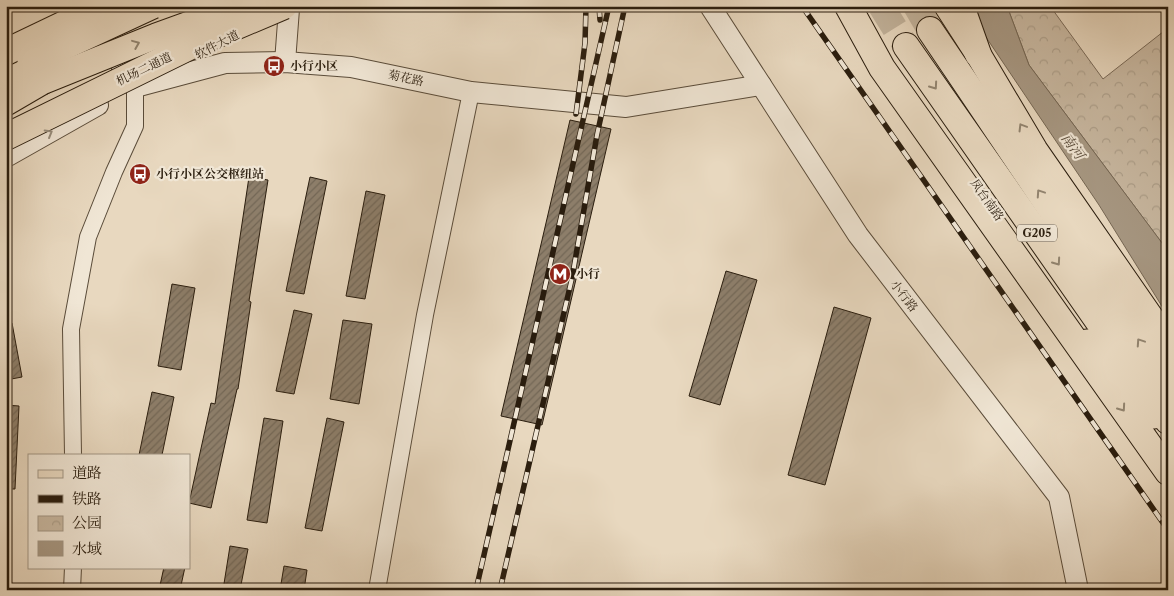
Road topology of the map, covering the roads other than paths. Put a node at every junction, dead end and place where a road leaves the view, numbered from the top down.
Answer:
1 (110, 6) edge
2 (154, 6) edge
3 (240, 6) edge
4 (710, 6) edge
5 (829, 6) edge
6 (848, 6) edge
7 (856, 6) edge
8 (947, 6) edge
9 (961, 6) edge
10 (290, 7) edge
11 (89, 10) edge
12 (930, 30) tunnel mouth
13 (906, 46) tunnel mouth
14 (6, 52) edge
15 (978, 54) junction
16 (6, 59) edge
17 (285, 62) junction
18 (882, 68) junction
19 (6, 76) edge
20 (761, 86) junction
21 (135, 87) junction
22 (471, 92) junction
23 (6, 103) edge
24 (6, 137) edge
25 (6, 157) edge
26 (1168, 342) edge
27 (1168, 383) edge
28 (1168, 421) edge
29 (1168, 432) edge
30 (73, 454) edge
31 (1168, 472) edge
32 (73, 568) edge
33 (72, 590) edge
34 (377, 590) edge
35 (1078, 590) edge

1 - 11 street
2 - 19 main road, bridge
23 -> 3 main road, 软件大道, bridge
4 - 20 street, 小行路
5 - 18 highway
6 - 18 highway
7 - 29 main road, 凤台南路
8 - 15 main road
9 - 15 highway
10 - 17 street
10 - 21 street, 软件大道
10 - 24 highway, 机场二通道, bridge
11 - 14 highway, bridge
11 - 16 street
11 - 21 street
27 -> 12 highway, G205
13 -> 28 highway, 凤台南路 / G205
26 -> 15 main road
17 - 21 street, 菊花路
17 - 22 street, 菊花路
18 -> 31 highway
20 - 22 street, 菊花路
20 - 35 street, 小行路
25 -> 21 street, 软件大道
21 - 30 street
22 - 34 street
32 - 33 street

